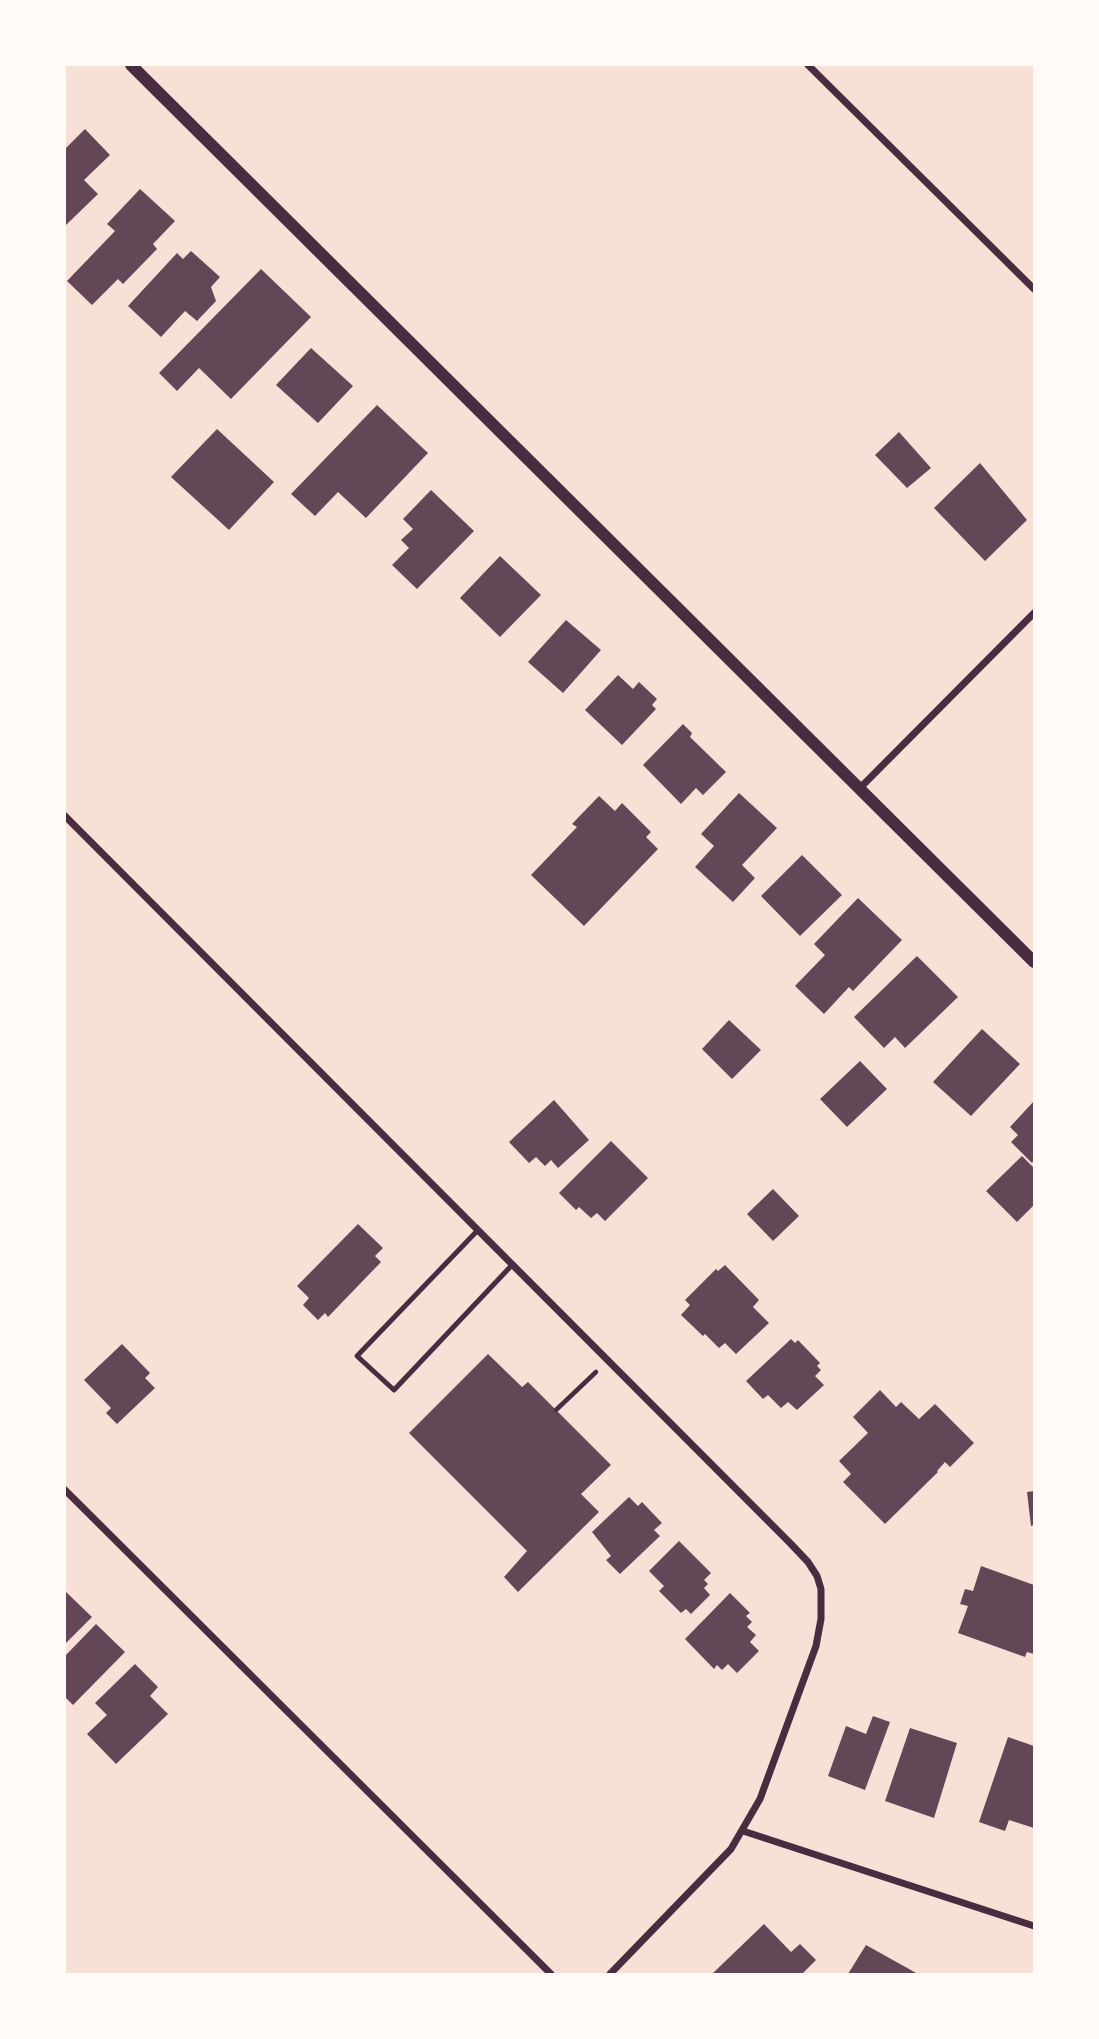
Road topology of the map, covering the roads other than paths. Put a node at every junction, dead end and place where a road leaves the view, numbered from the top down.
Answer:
1 (131, 65) edge
2 (808, 65) edge
3 (1034, 289) edge
4 (1034, 613) edge
5 (859, 789) junction
6 (65, 816) edge
7 (1034, 962) edge
8 (478, 1230) junction
9 (513, 1264) junction
10 (65, 1490) edge
11 (743, 1831) junction
12 (1034, 1926) edge
13 (551, 1974) edge
14 (610, 1974) edge

1 - 5 street
2 - 3 street
4 - 5 street
5 - 7 street
6 - 8 street
8 - 9 street
8 - 9 lane
9 - 11 street
10 - 13 street
11 - 12 street
11 - 14 street

